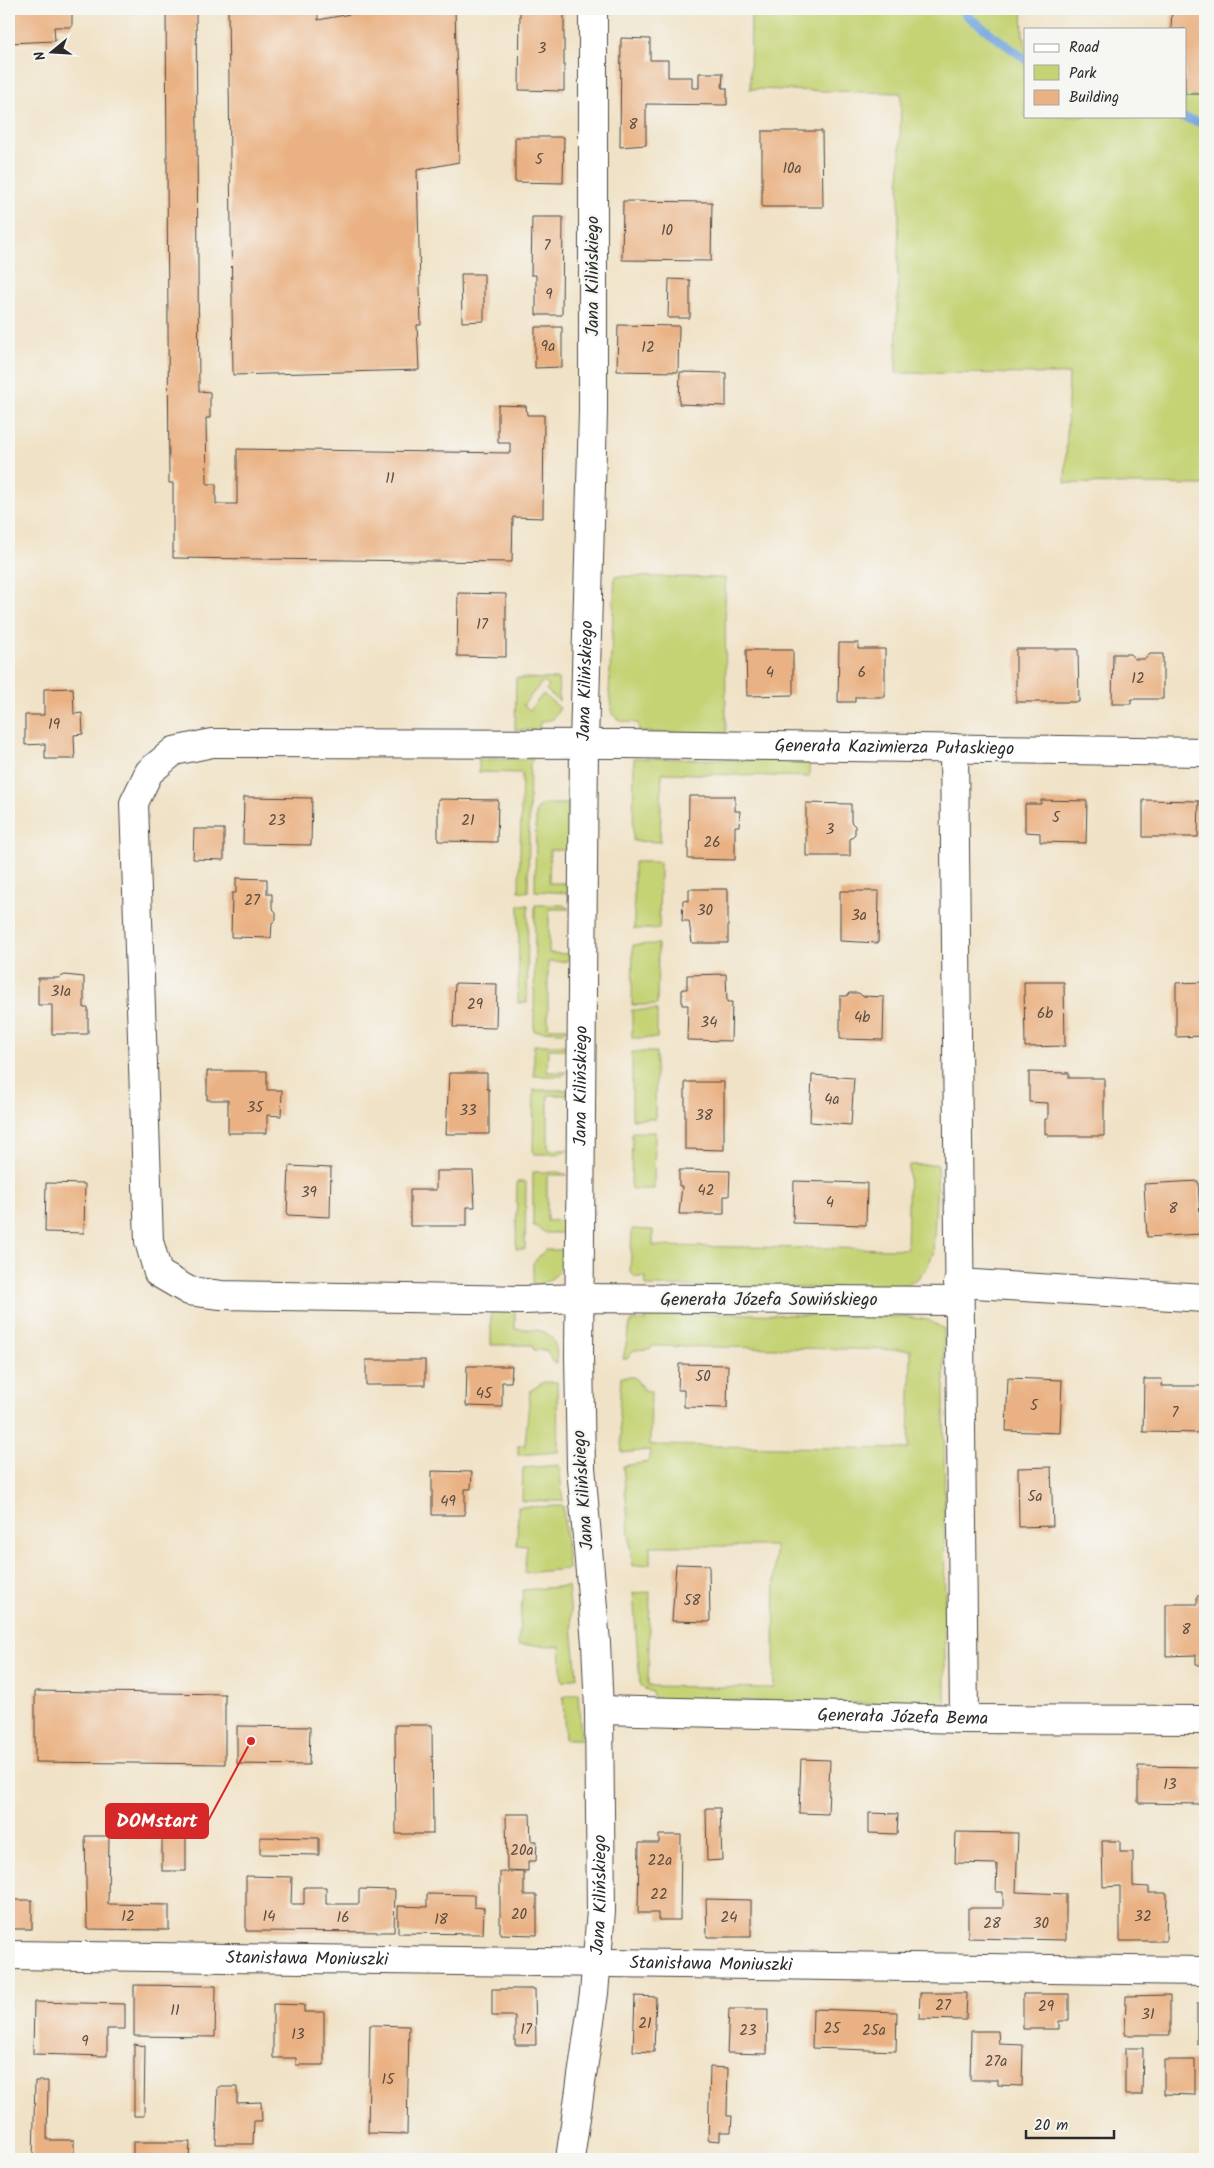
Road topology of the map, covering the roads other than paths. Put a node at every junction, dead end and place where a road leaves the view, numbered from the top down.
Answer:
1 (593, 9) edge
2 (584, 744) junction
3 (954, 748) junction
4 (1205, 752) edge
5 (958, 1292) junction
6 (579, 1298) junction
7 (1205, 1298) edge
8 (599, 1710) junction
9 (964, 1719) junction
10 (1205, 1720) edge
11 (9, 1955) edge
12 (596, 1962) junction
13 (1205, 1971) edge
14 (570, 2159) edge

1 - 2 street, Jana Kilińskiego
2 - 3 street, Generała Kazimierza Pułaskiego
2 - 6 street, Jana Kilińskiego
2 - 6 street, Generała Kazimierza Pułaskiego
3 - 4 street, Generała Kazimierza Pułaskiego
3 - 5 street
5 - 6 street, Generała Józefa Sowińskiego
5 - 7 street, Generała Józefa Sowińskiego
5 - 9 street
6 - 8 street, Jana Kilińskiego
8 - 9 street, Generała Józefa Bema
8 - 12 street, Jana Kilińskiego
9 - 10 street, Generała Józefa Bema
11 - 12 street, Stanisława Moniuszki
12 - 13 street, Stanisława Moniuszki
12 - 14 street, Jana Kilińskiego

